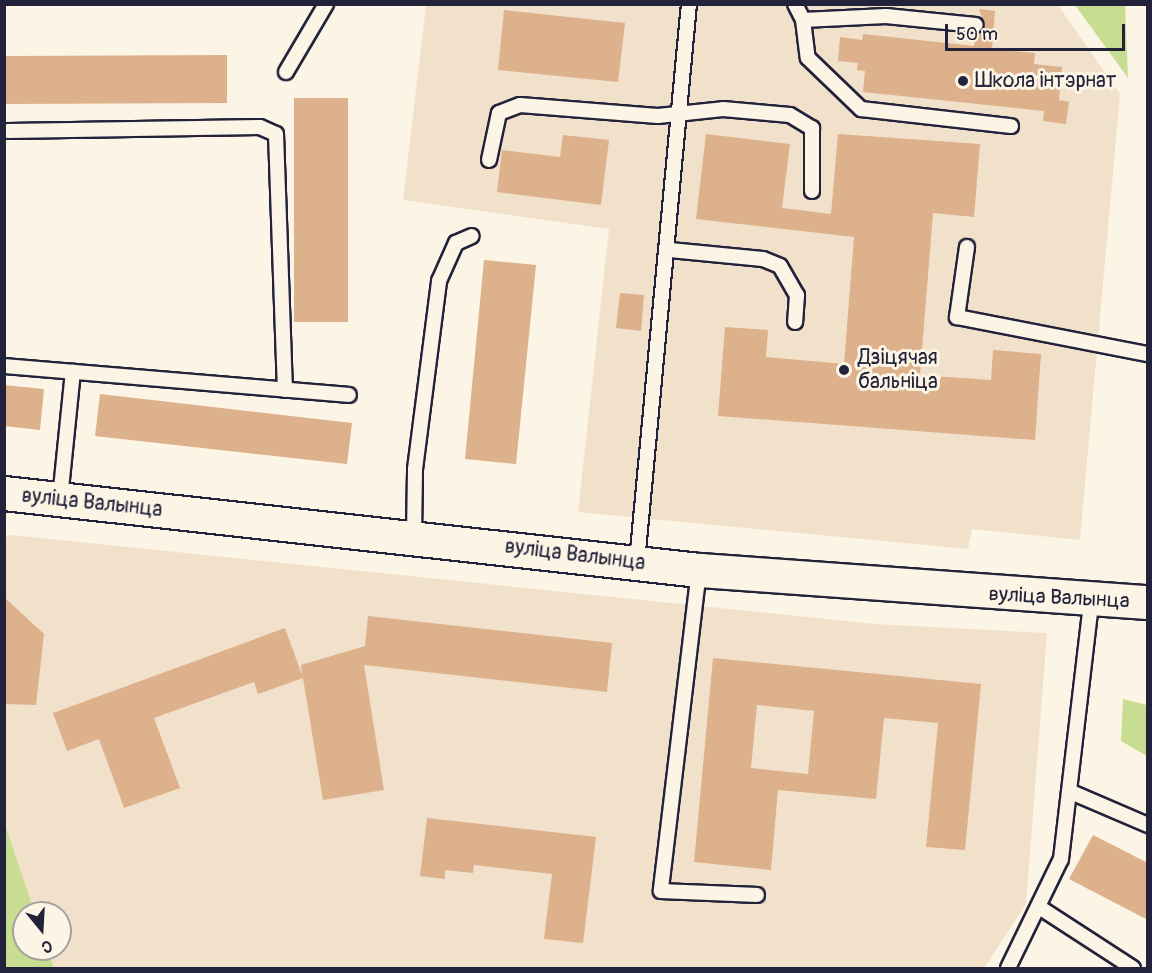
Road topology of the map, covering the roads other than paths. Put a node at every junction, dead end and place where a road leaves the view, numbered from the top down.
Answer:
1 (326, 4) edge
2 (689, 4) edge
3 (795, 4) edge
4 (803, 20) junction
5 (976, 26) dead end
6 (286, 72) dead end
7 (680, 116) junction
8 (1011, 126) dead end
9 (8, 130) dead end
10 (489, 160) dead end
11 (812, 191) dead end
12 (472, 236) dead end
13 (967, 247) dead end
14 (670, 250) junction
15 (795, 322) dead end
16 (1148, 354) edge
17 (4, 366) edge
18 (73, 372) junction
19 (285, 390) junction
20 (349, 395) dead end
21 (4, 493) edge
22 (60, 499) junction
23 (414, 535) junction
24 (637, 562) junction
25 (699, 570) junction
26 (1091, 602) junction
27 (1148, 602) edge
28 (1071, 792) junction
29 (1148, 825) edge
30 (757, 895) dead end
31 (1039, 907) junction
32 (1008, 969) edge
33 (1133, 969) edge

1 - 6 lane
2 - 7 lane
3 - 4 lane
4 - 5 lane
4 - 8 lane
7 - 10 lane
7 - 11 lane
7 - 14 lane
9 - 19 lane
12 - 23 lane
13 - 16 lane
14 - 15 lane
14 - 24 lane
17 - 18 lane
18 - 19 lane
18 - 22 lane
19 - 20 lane
21 - 22 street, вуліца Валынца
22 - 23 street, вуліца Валынца
23 - 24 street, вуліца Валынца
24 - 25 street, вуліца Валынца
25 - 26 street, вуліца Валынца
25 - 30 lane
26 - 27 street, вуліца Валынца
26 - 28 lane
28 - 29 lane
28 - 31 lane
31 - 32 lane
31 - 33 lane

